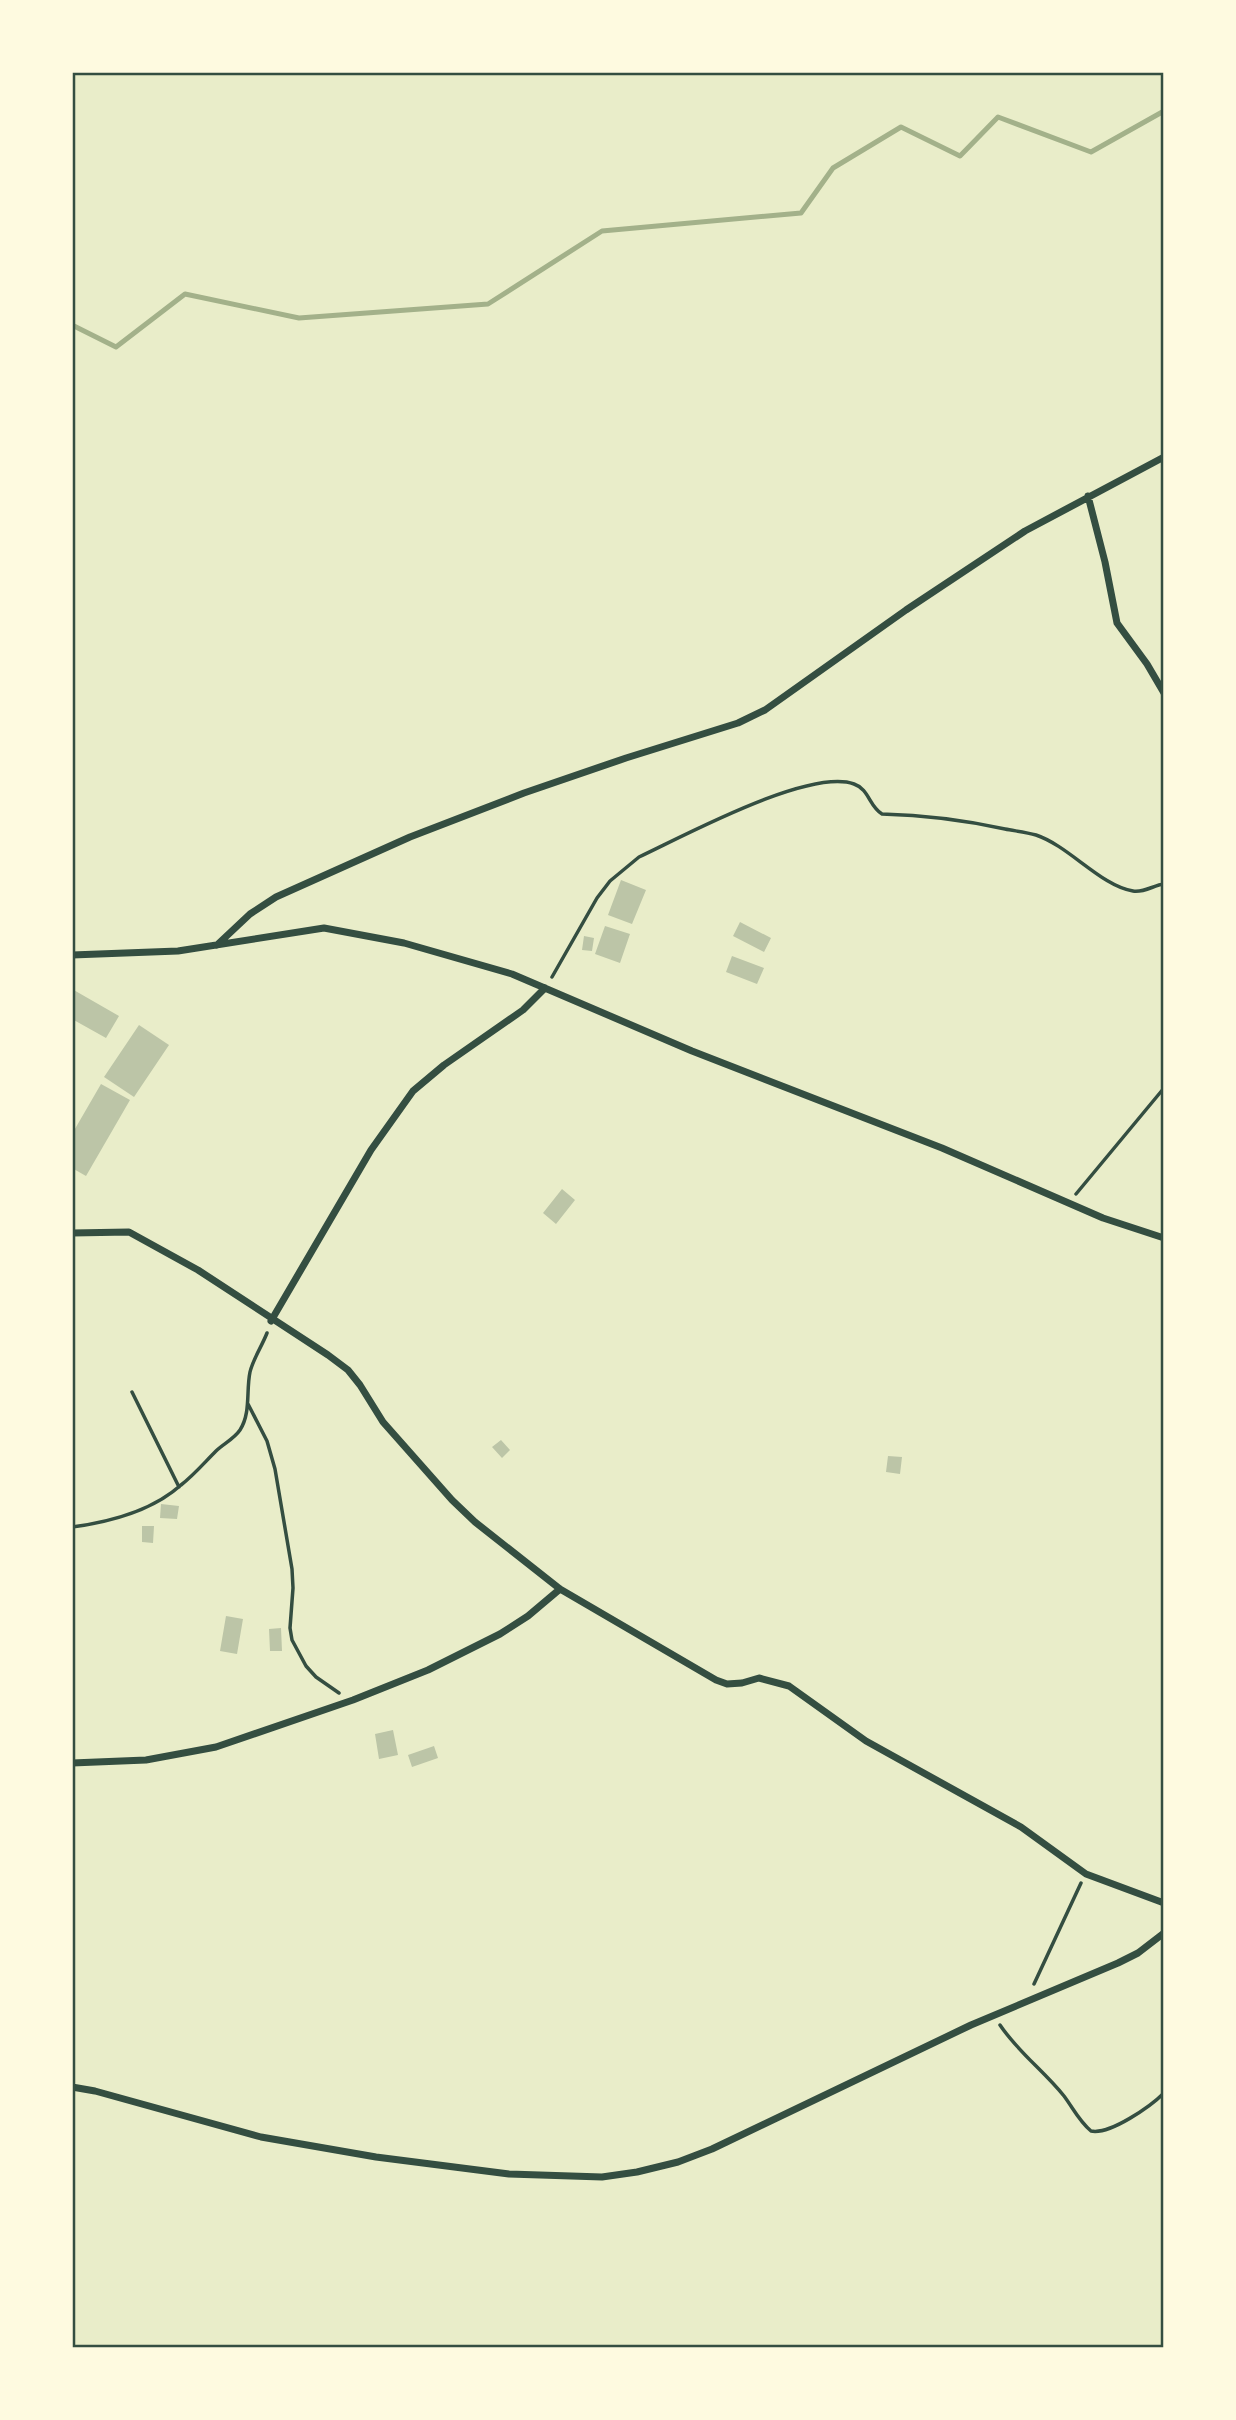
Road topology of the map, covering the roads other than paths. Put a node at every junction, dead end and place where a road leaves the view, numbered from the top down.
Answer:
1 (1164, 457) edge
2 (1088, 496) junction
3 (1164, 693) edge
4 (214, 947) junction
5 (72, 955) edge
6 (545, 988) junction
7 (72, 1233) edge
8 (1163, 1237) edge
9 (271, 1321) junction
10 (560, 1589) junction
11 (72, 1762) edge
12 (1164, 1903) edge
13 (1164, 1933) edge
14 (72, 2087) edge

1 - 2 street
2 - 3 street
2 - 4 street
4 - 5 street
4 - 6 street
6 - 8 street
6 - 9 street
7 - 9 street
9 - 10 street
10 - 11 street
10 - 12 street
13 - 14 street

